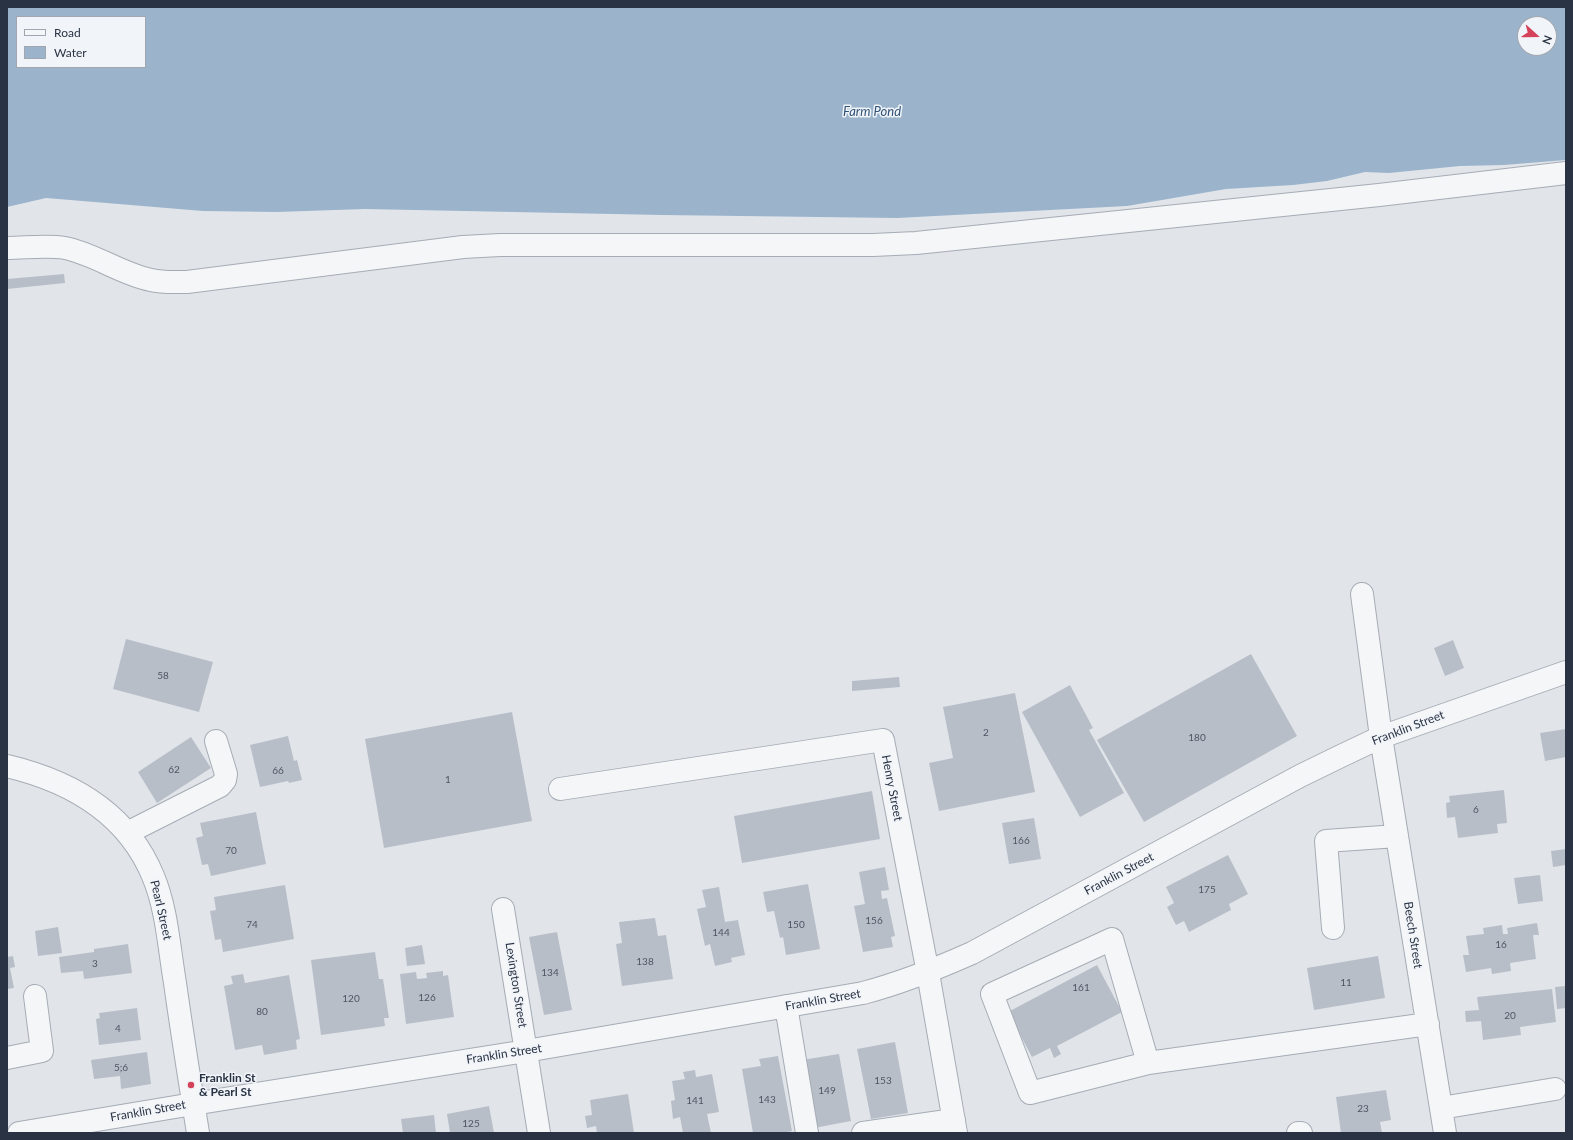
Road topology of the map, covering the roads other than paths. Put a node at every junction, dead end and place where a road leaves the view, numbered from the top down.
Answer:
1 (1566, 173) edge
2 (7, 248) edge
3 (1362, 594) dead end
4 (1566, 672) edge
5 (1381, 737) junction
6 (216, 741) dead end
7 (7, 766) edge
8 (560, 789) dead end
9 (127, 833) junction
10 (1397, 836) junction
11 (503, 909) dead end
12 (1333, 928) dead end
13 (928, 973) junction
14 (35, 996) dead end
15 (786, 1006) junction
16 (1428, 1024) junction
17 (526, 1051) junction
18 (7, 1058) edge
19 (1148, 1063) junction
20 (1555, 1089) dead end
21 (193, 1104) junction
22 (1441, 1108) junction
23 (955, 1127) edge
24 (19, 1133) edge
25 (198, 1133) edge
26 (540, 1133) edge
27 (806, 1133) edge
28 (863, 1133) edge
29 (1445, 1133) edge

1 - 2 street
3 - 5 street, Beech Street
4 - 5 street, Franklin Street
5 - 10 street, Beech Street
5 - 13 street, Franklin Street
6 - 9 street
7 - 9 street, Pearl Street
8 - 13 street, Henry Street
9 - 21 street, Pearl Street
10 - 12 street
10 - 16 street, Beech Street
11 - 17 street, Lexington Street
13 - 15 street, Franklin Street
13 - 23 street, Henry Street
14 - 18 street
15 - 17 street, Franklin Street
15 - 27 street
16 - 19 street
16 - 22 street, Beech Street
17 - 21 street, Franklin Street
17 - 26 street, Lexington Street
19 - 19 street
20 - 22 street
21 - 24 street, Franklin Street
21 - 25 street, Pearl Street
22 - 29 street, Beech Street
23 - 28 street

